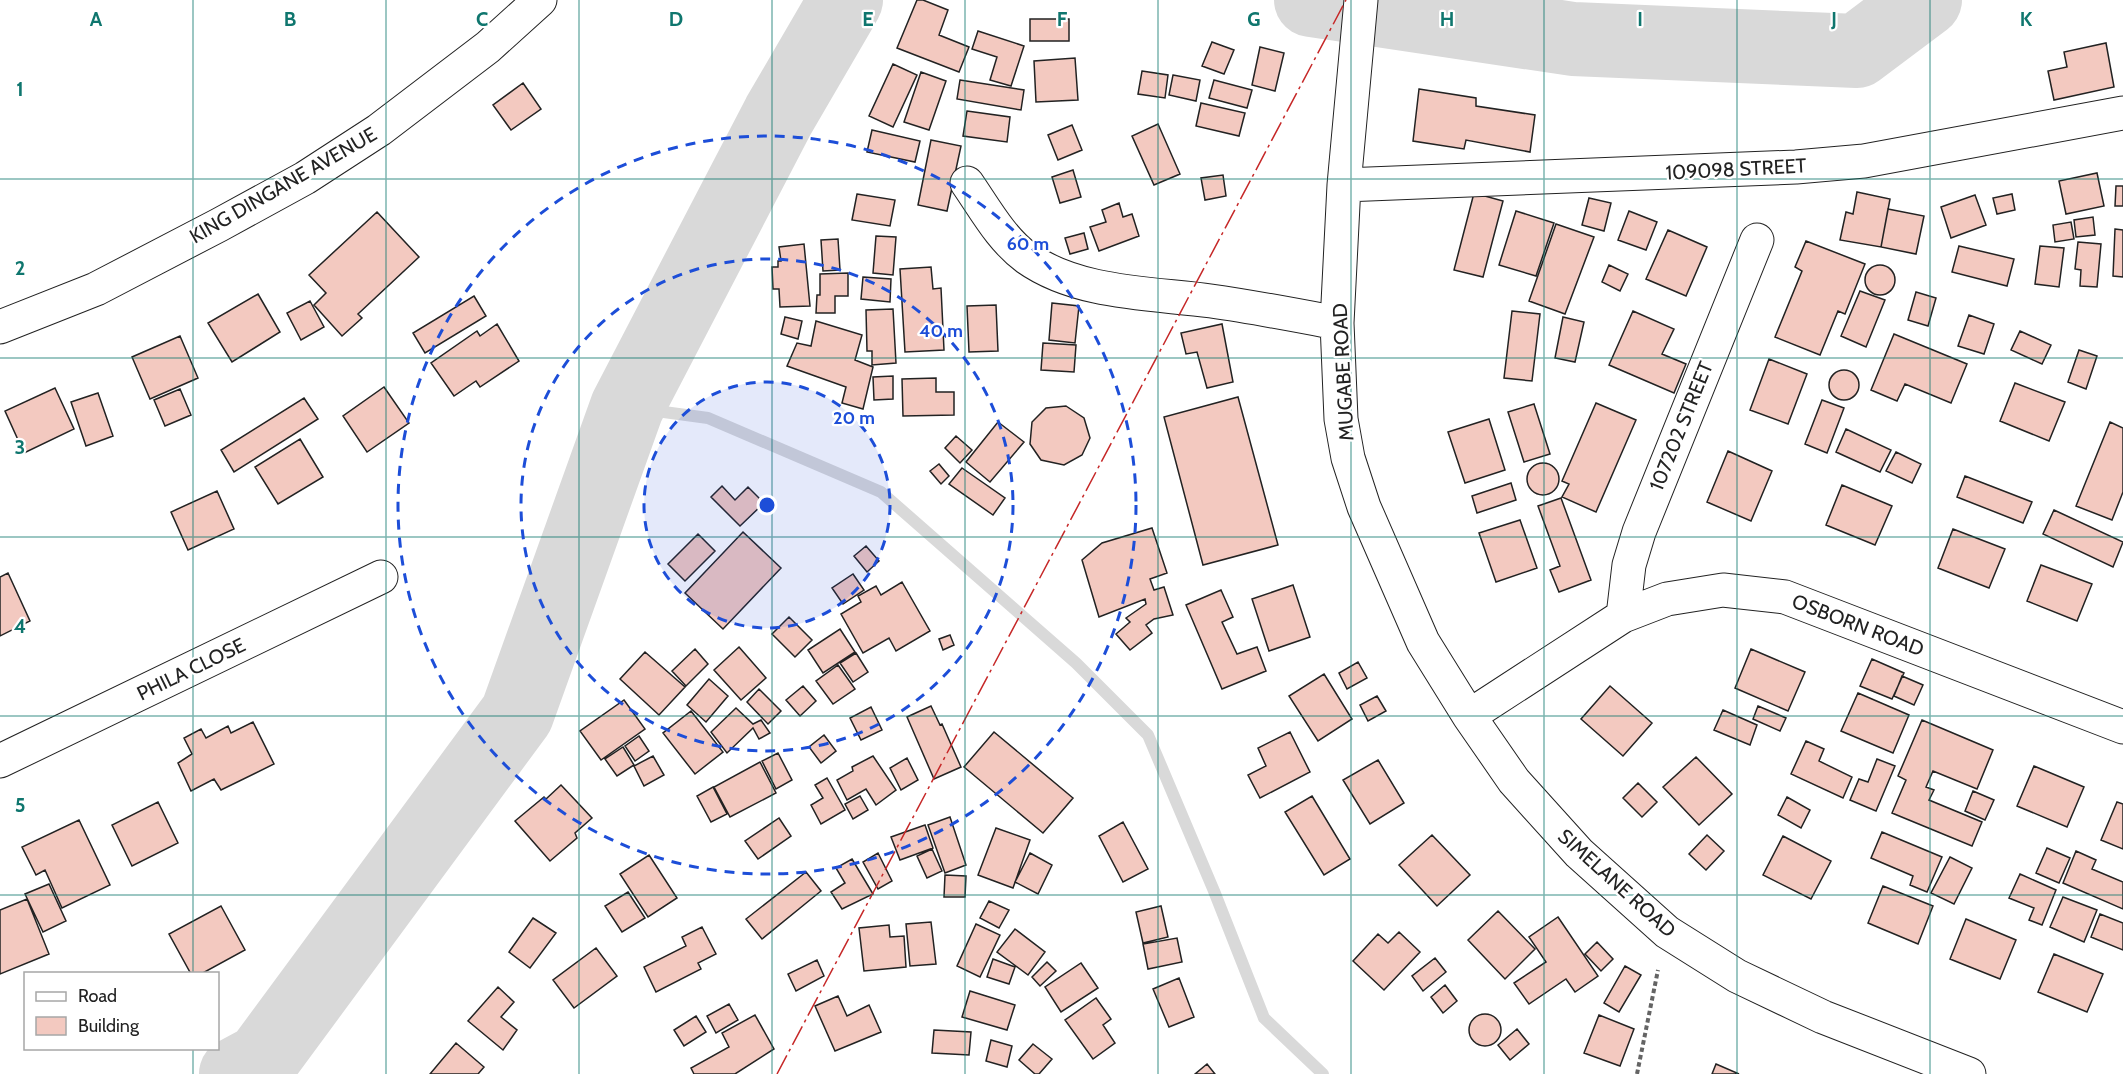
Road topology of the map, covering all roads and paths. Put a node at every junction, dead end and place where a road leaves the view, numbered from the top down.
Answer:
1 (540, 0) edge
2 (1361, 0) edge
3 (2123, 113) edge
4 (967, 183) dead end
5 (1344, 185) junction
6 (1757, 240) dead end
7 (1337, 323) junction
8 (0, 327) edge
9 (381, 577) dead end
10 (1623, 616) junction
11 (1470, 716) junction
12 (2123, 727) edge
13 (0, 761) edge
14 (1666, 932) junction
15 (1918, 1065) edge
16 (1637, 1074) edge
17 (1969, 1074) edge

1 - 8 street, KING DINGANE AVENUE
2 - 5 street, MUGABE ROAD
3 - 5 street, 109098 STREET
4 - 7 street
5 - 7 street, MUGABE ROAD
6 - 10 street, 107202 STREET
7 - 11 street, MUGABE ROAD
9 - 13 street, PHILA CLOSE
10 - 11 street, OSBORN ROAD
10 - 12 street, OSBORN ROAD
11 - 14 street, SIMELANE ROAD
14 - 15 street, SIMELANE ROAD
14 - 16 path
15 - 17 street, SIMELANE ROAD

